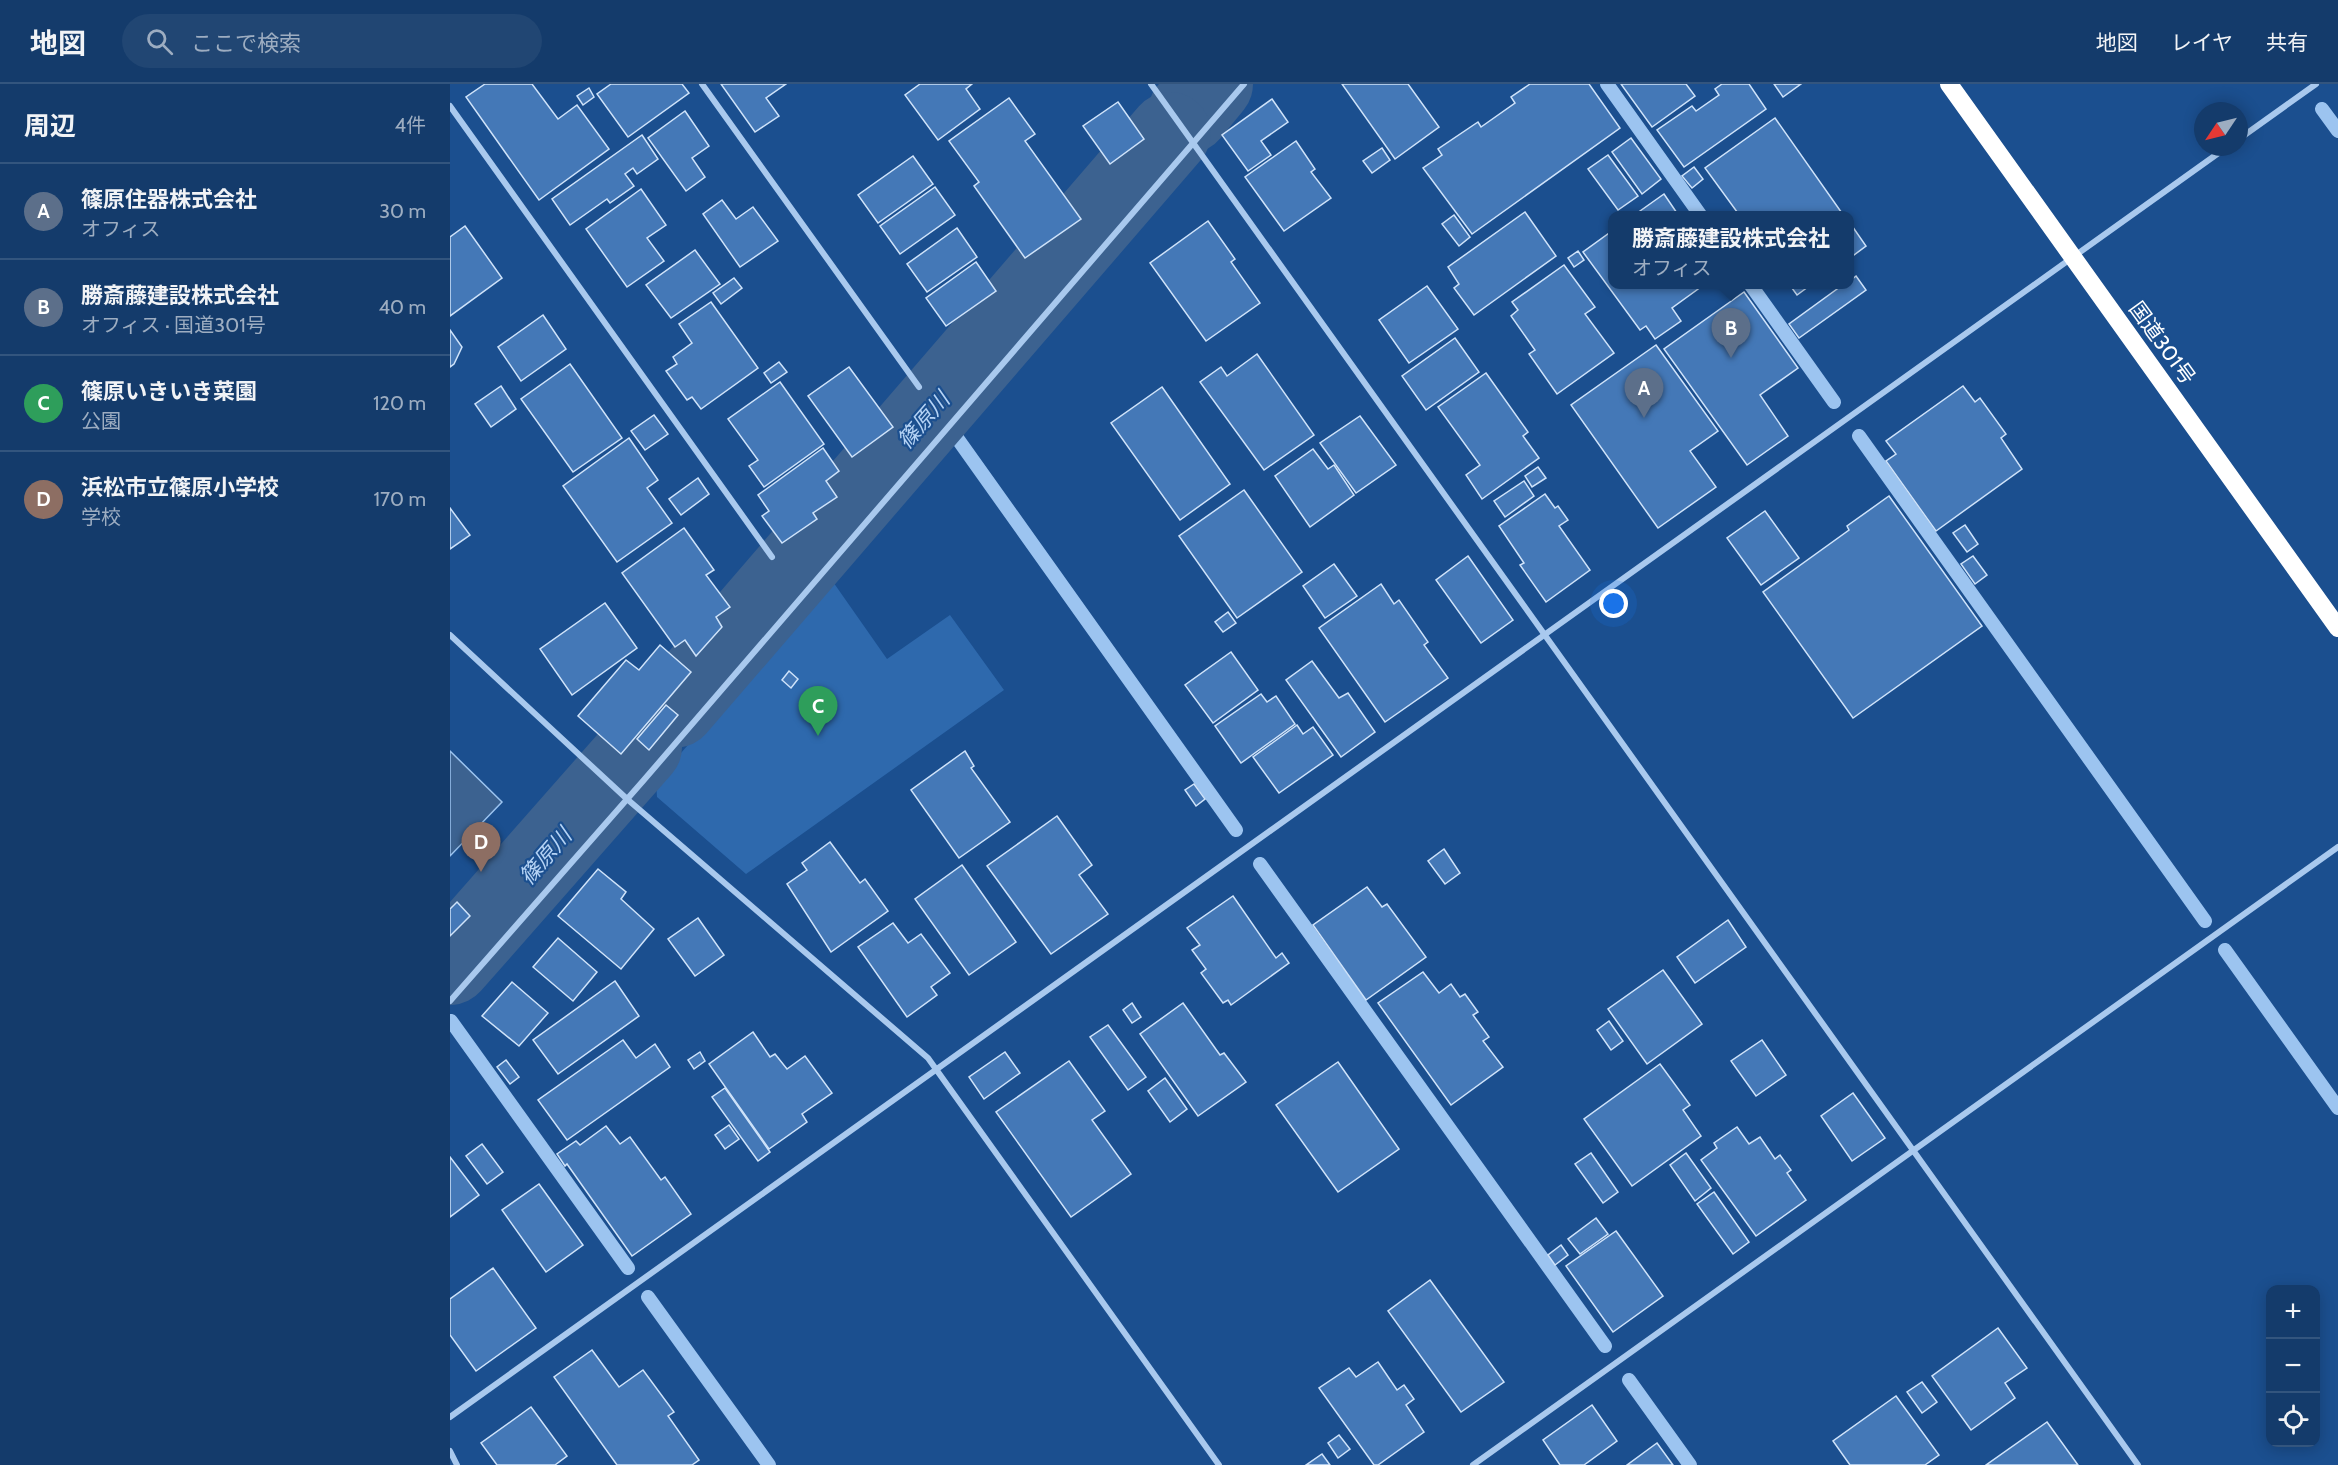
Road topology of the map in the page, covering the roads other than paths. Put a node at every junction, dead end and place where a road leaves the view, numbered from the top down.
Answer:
1 (702, 84) edge
2 (1152, 84) edge
3 (1244, 84) edge
4 (1949, 84) edge
5 (2316, 84) edge
6 (450, 106) edge
7 (2248, 133) edge
8 (1193, 142) junction
9 (2215, 156) edge
10 (2073, 257) junction
11 (919, 387) dead end
12 (772, 557) dead end
13 (2338, 628) edge
14 (450, 635) edge
15 (1545, 635) junction
16 (627, 799) junction
17 (2338, 847) edge
18 (450, 1002) edge
19 (936, 1070) junction
20 (1914, 1150) junction
21 (450, 1417) edge
22 (450, 1451) edge
23 (457, 1465) edge
24 (1219, 1465) edge
25 (1473, 1465) edge
26 (2138, 1465) edge

1 - 11 street
2 - 8 street
3 - 8 street
4 - 10 highway, 国道301号
5 - 7 street
6 - 12 street
8 - 15 street
8 - 16 street
9 - 10 street
10 - 13 highway, 国道301号
10 - 15 street
14 - 16 street
15 - 19 street
15 - 20 street
16 - 18 street
16 - 19 street
17 - 20 street
19 - 21 street
19 - 24 street
20 - 25 street
20 - 26 street
22 - 23 street

